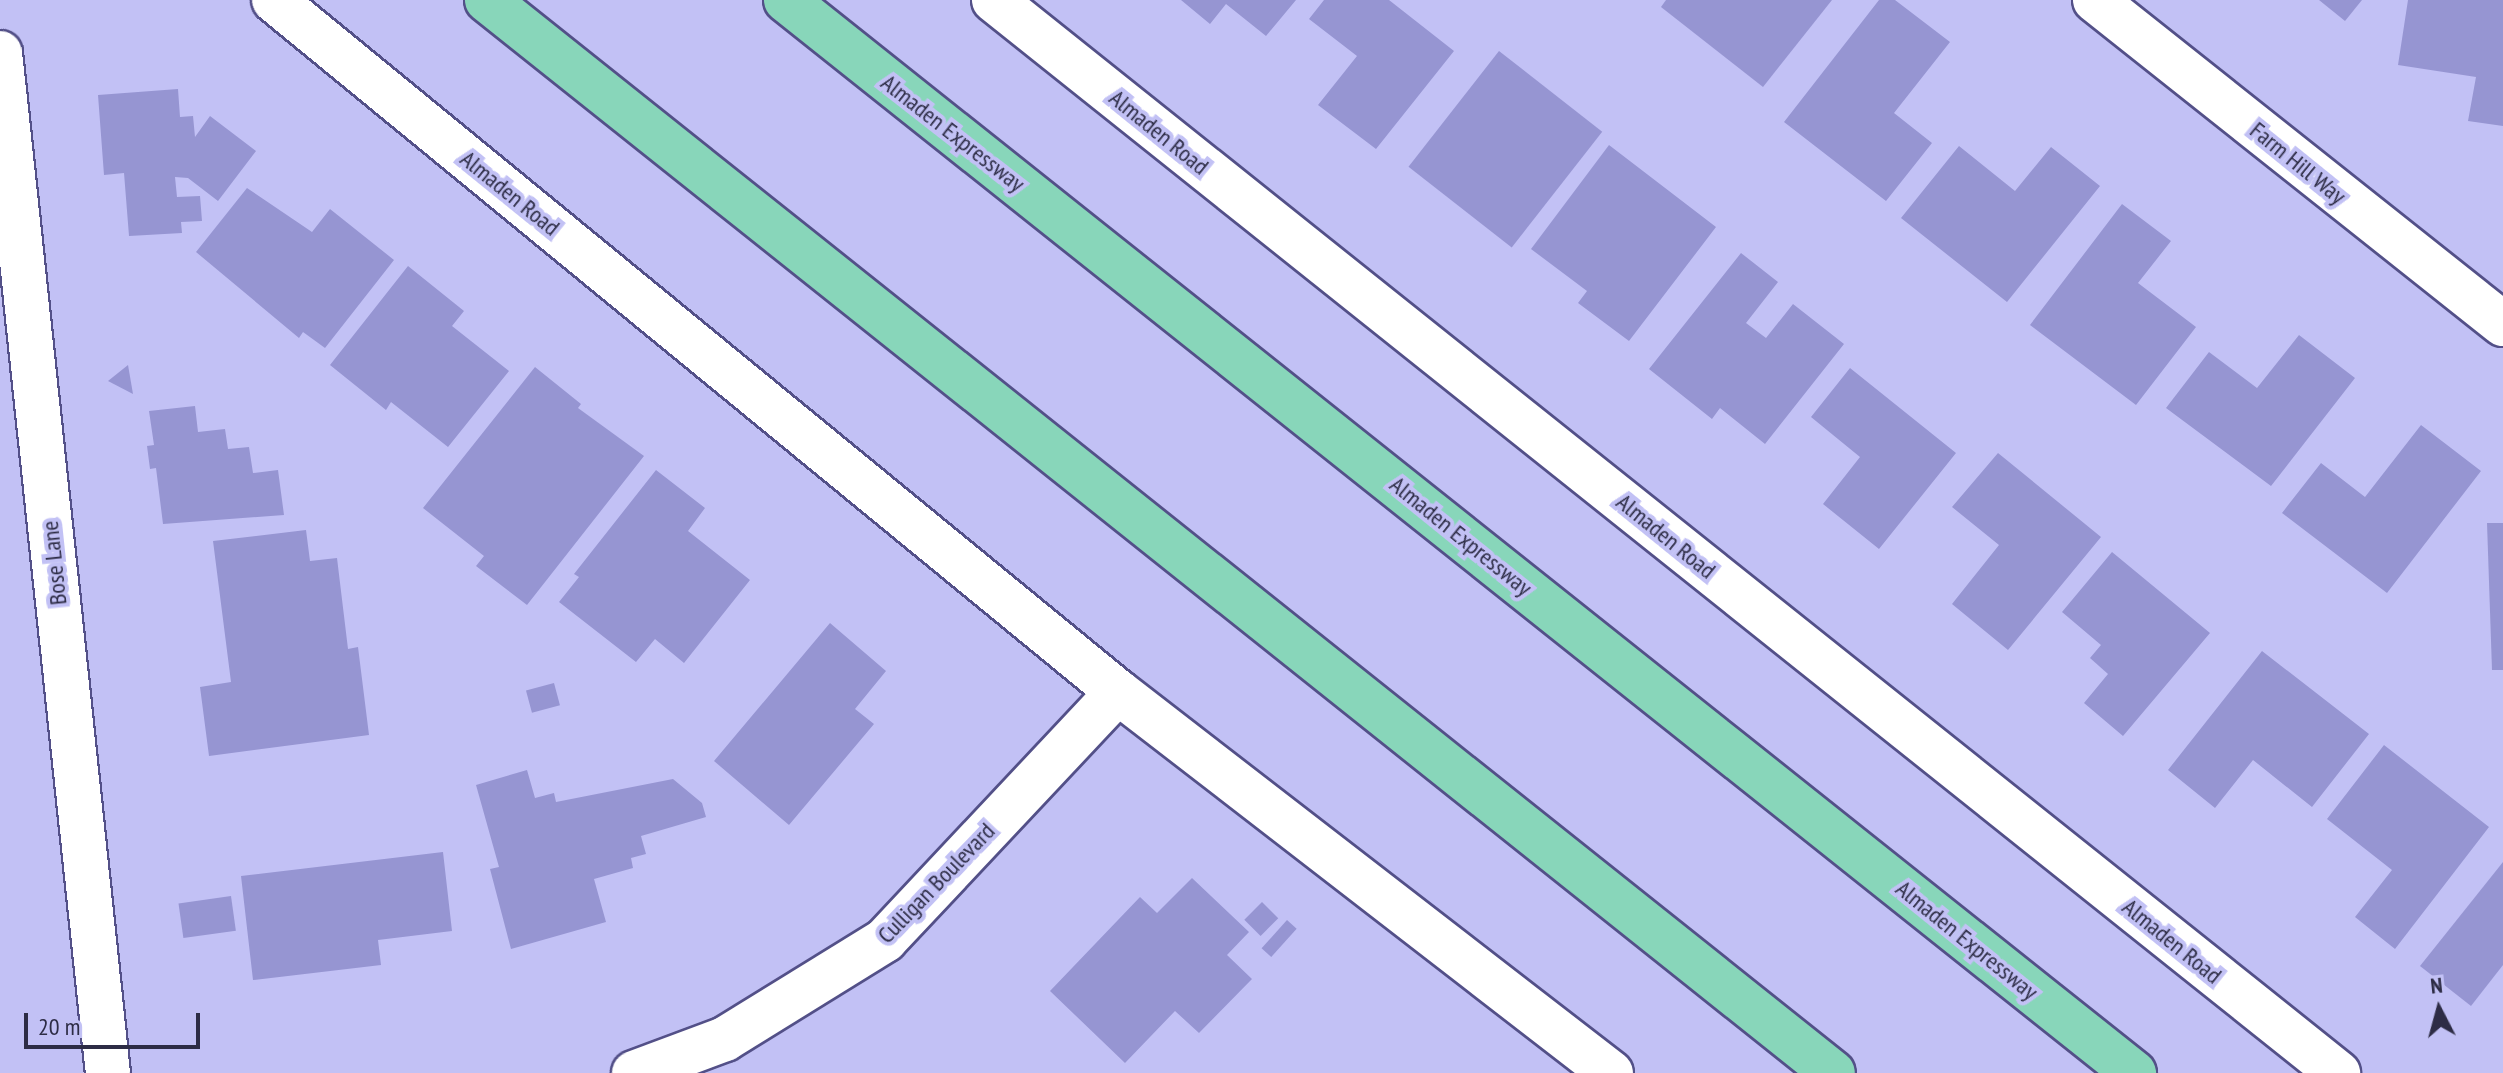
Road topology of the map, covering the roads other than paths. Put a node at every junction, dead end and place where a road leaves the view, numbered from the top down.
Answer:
1 (274, 0) edge
2 (487, 0) edge
3 (786, 0) edge
4 (994, 0) edge
5 (2095, 0) edge
6 (0, 53) edge
7 (2503, 324) edge
8 (1118, 692) junction
9 (108, 1073) edge
10 (634, 1073) edge
11 (1611, 1073) edge
12 (1833, 1073) edge
13 (2134, 1073) edge
14 (2338, 1073) edge

1 - 8 street, Almaden Road
2 - 12 main road
3 - 13 main road, Almaden Expressway
4 - 14 street, Almaden Road
5 - 7 street, Farm Hill Way
6 - 9 street, Bose Lane
8 - 10 street, Culligan Boulevard
8 - 11 street, Almaden Road

